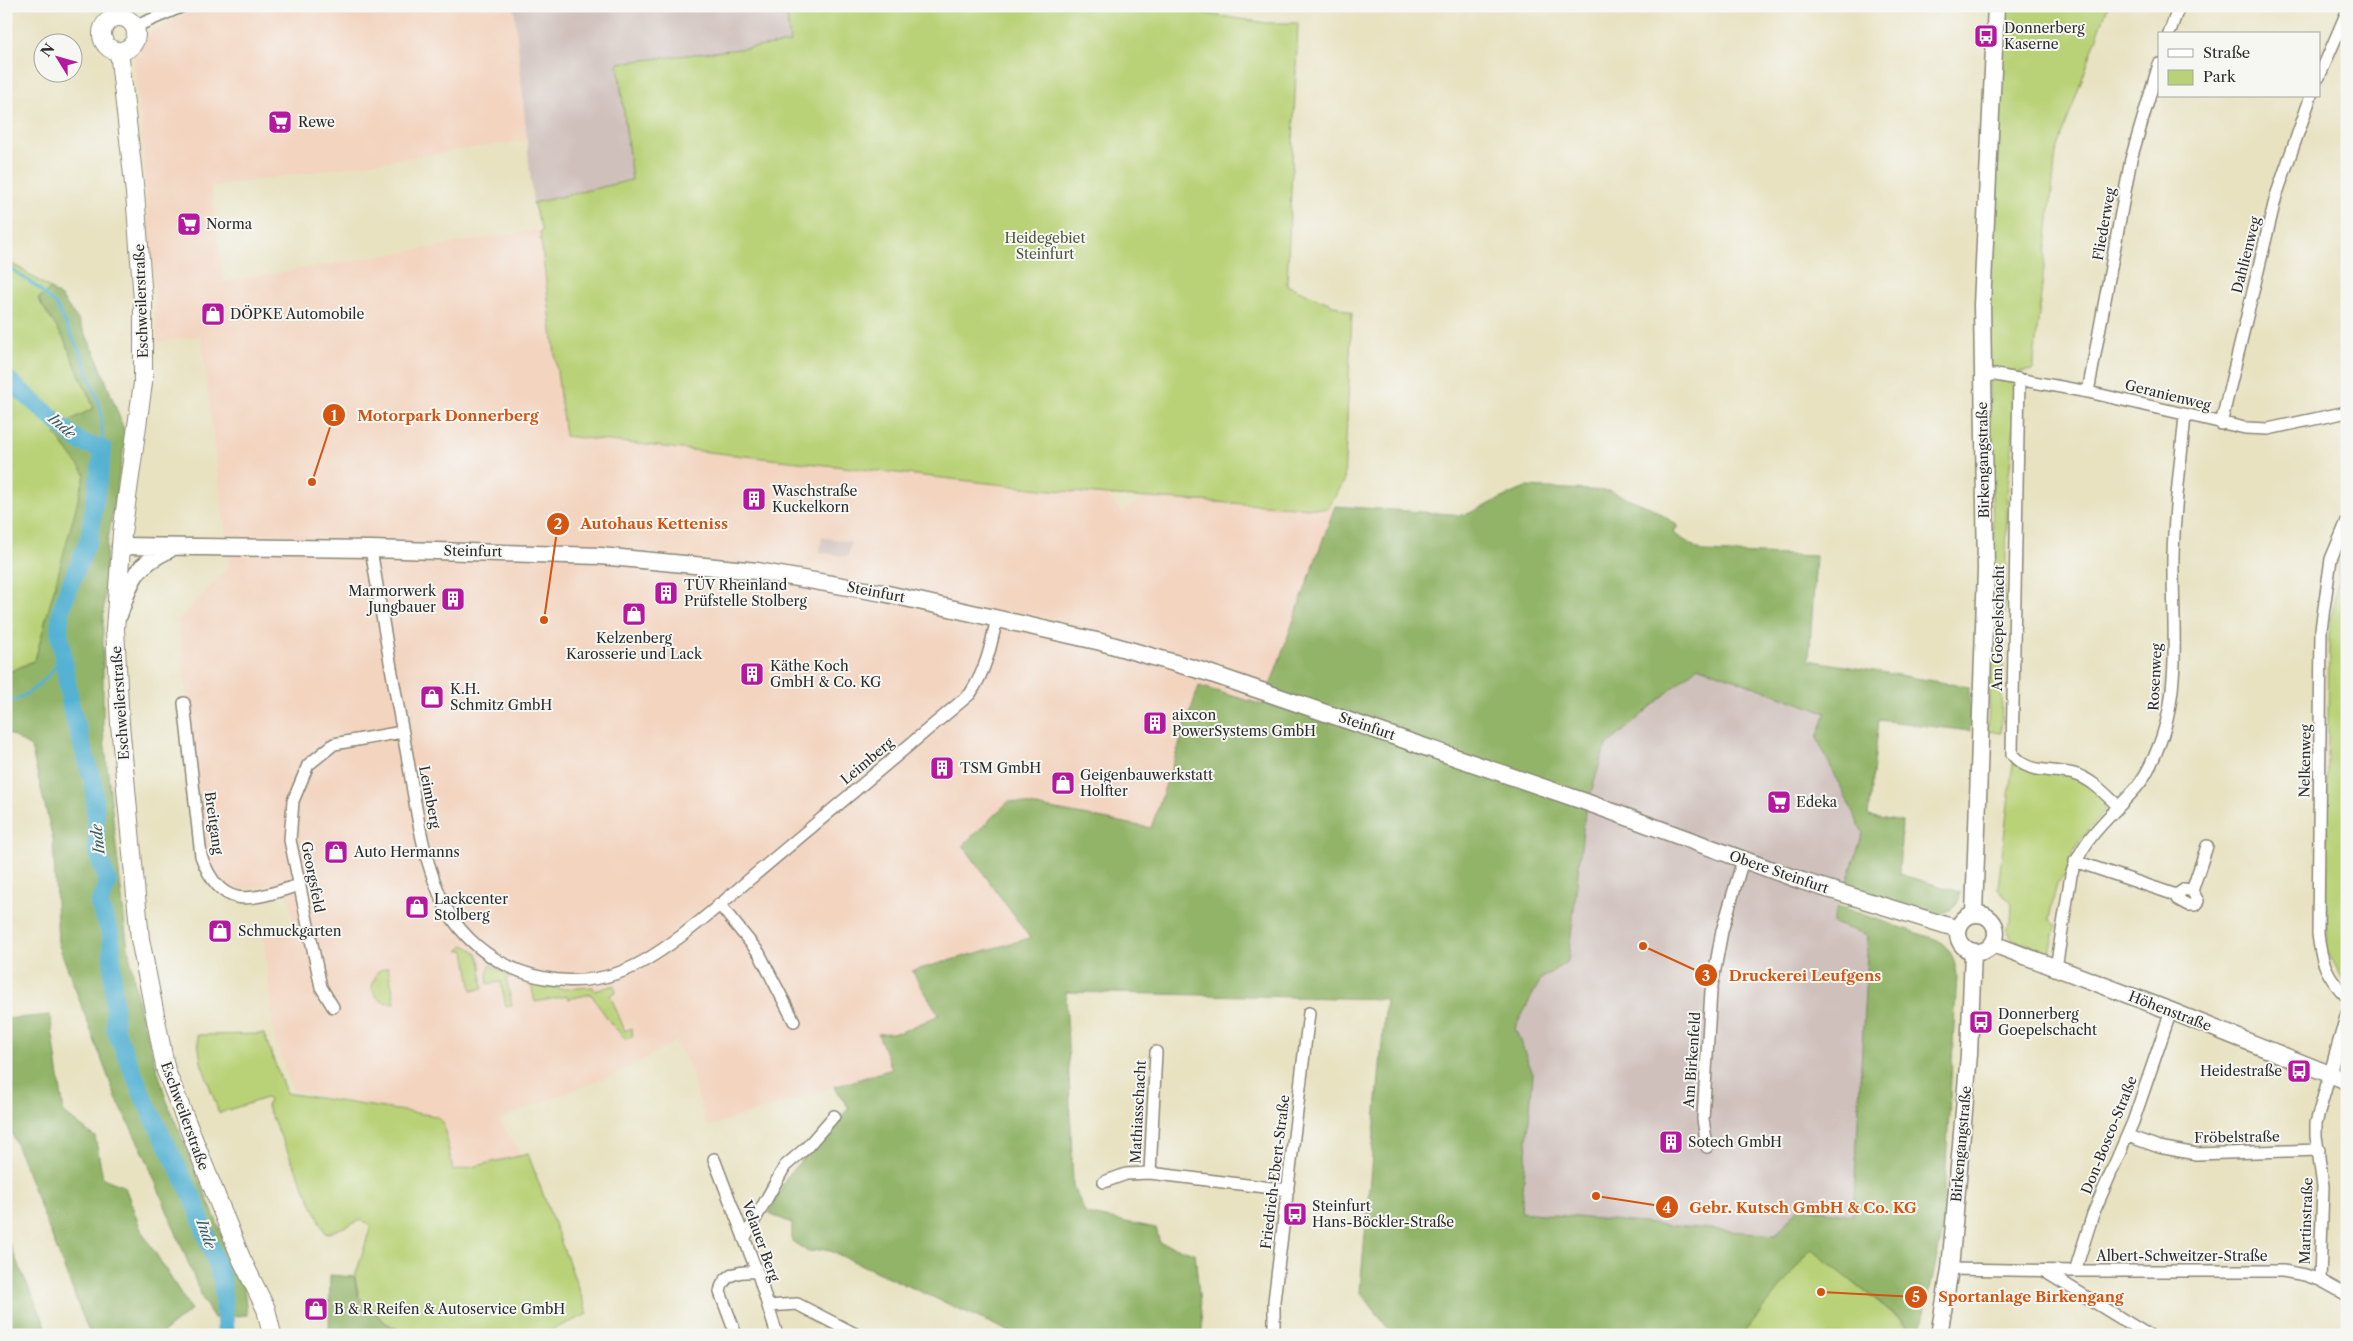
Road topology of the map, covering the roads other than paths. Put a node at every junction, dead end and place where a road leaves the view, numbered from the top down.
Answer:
1 (183, 6) edge
2 (1996, 6) edge
3 (2179, 6) edge
4 (115, 12) edge
5 (2347, 12) edge
6 (134, 27) junction
7 (2170, 32) edge
8 (120, 51) junction
9 (2158, 67) edge
10 (2320, 75) edge
11 (2310, 98) edge
12 (1982, 375) junction
13 (2019, 379) junction
14 (2088, 392) junction
15 (2347, 412) edge
16 (2185, 415) junction
17 (2221, 424) junction
18 (2347, 521) edge
19 (120, 546) junction
20 (172, 548) junction
21 (371, 549) junction
22 (997, 618) junction
23 (115, 629) junction
24 (184, 703) dead end
25 (402, 732) junction
26 (2118, 806) junction
27 (1602, 808) joint
28 (2208, 846) dead end
29 (1744, 860) junction
30 (2075, 861) junction
31 (299, 886) junction
32 (720, 904) junction
33 (1974, 914) junction
34 (1958, 929) junction
35 (1993, 944) junction
36 (1973, 952) junction
37 (2056, 968) junction
38 (2347, 997) edge
39 (333, 1007) dead end
40 (2171, 1010) junction
41 (1309, 1013) dead end
42 (2347, 1013) edge
43 (794, 1021) dead end
44 (1156, 1052) dead end
45 (2328, 1074) junction
46 (2347, 1081) edge
47 (834, 1116) dead end
48 (2128, 1136) junction
49 (1707, 1147) dead end
50 (2319, 1150) junction
51 (714, 1159) dead end
52 (1150, 1174) junction
53 (1104, 1182) dead end
54 (1288, 1190) junction
55 (744, 1239) junction
56 (1950, 1269) junction
57 (2042, 1270) junction
58 (2075, 1271) junction
59 (756, 1272) junction
60 (2320, 1280) junction
61 (2347, 1295) edge
62 (768, 1306) junction
63 (272, 1335) edge
64 (736, 1335) edge
65 (777, 1335) edge
66 (857, 1335) edge
67 (1274, 1335) edge
68 (1939, 1335) edge
69 (2148, 1335) edge

1 - 6 street
2 - 12 street, Birkengangstraße
3 - 7 street
4 - 6 main road
4 - 8 main road
5 - 10 street
6 - 8 main road
8 - 19 main road, Eschweilerstraße
9 - 14 street, Fliederweg
11 - 17 street, Dahlienweg
12 - 13 street, Geranienweg
12 - 33 street, Birkengangstraße
13 - 14 street, Geranienweg
13 - 26 street, Am Goepelschacht
14 - 16 street, Geranienweg
15 - 17 street, Geranienweg
16 - 17 street, Geranienweg
16 - 26 street, Rosenweg
18 - 38 street, Nelkenweg
19 - 20 street, Steinfurt
19 - 23 main road, Eschweilerstraße
20 - 21 street, Steinfurt
20 - 23 street
21 - 22 street, Steinfurt
21 - 25 street, Leimberg
22 - 27 street, Steinfurt
22 - 32 street, Leimberg
23 - 63 main road, Eschweilerstraße
24 - 31 street, Breitgang
25 - 31 street, Georgsfeld
25 - 32 street, Leimberg
26 - 30 street, Rosenweg
27 - 29 street, Obere Steinfurt
28 - 30 street
29 - 34 street, Obere Steinfurt
29 - 49 street, Am Birkenfeld
30 - 37 street, Rosenweg
31 - 39 street, Georgsfeld
32 - 43 street
33 - 34 street
33 - 35 street
34 - 36 street
35 - 36 street
35 - 37 street, Höhenstraße
36 - 56 street, Birkengangstraße
37 - 40 street, Höhenstraße
40 - 45 street, Höhenstraße
40 - 48 street, Don-Bosco-Straße
41 - 54 street, Friedrich-Ebert-Straße
42 - 45 street
44 - 52 street, Mathiasschacht
45 - 46 street, Höhenstraße
45 - 50 street, Martinstraße
47 - 55 street
48 - 50 street, Fröbelstraße
48 - 58 street, Don-Bosco-Straße
50 - 60 street, Martinstraße
51 - 55 street, Velauer Berg
52 - 53 street
52 - 54 street
54 - 67 street, Friedrich-Ebert-Straße
55 - 59 street, Velauer Berg
56 - 57 street, Albert-Schweitzer-Straße
56 - 68 street, Birkengangstraße
57 - 58 street, Albert-Schweitzer-Straße
57 - 69 street
58 - 60 street, Albert-Schweitzer-Straße
59 - 62 street, Velauer Berg
59 - 64 street
60 - 61 street, Martinstraße
62 - 65 street, Velauer Berg
62 - 66 street

